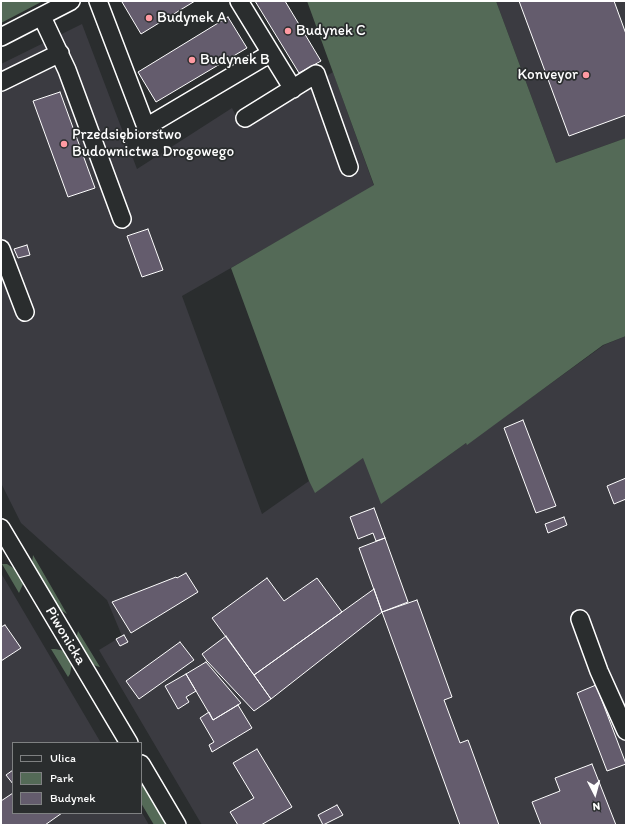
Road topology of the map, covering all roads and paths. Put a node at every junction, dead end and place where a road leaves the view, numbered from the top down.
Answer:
1 (71, 1) edge
2 (98, 1) edge
3 (240, 1) edge
4 (42, 17) junction
5 (1, 37) edge
6 (60, 53) junction
7 (271, 53) junction
8 (1, 82) edge
9 (292, 89) junction
10 (245, 118) dead end
11 (349, 167) dead end
12 (122, 219) dead end
13 (1, 249) edge
14 (25, 312) dead end
15 (1, 528) edge
16 (580, 619) dead end
17 (626, 731) edge
18 (128, 742) edge
19 (142, 766) edge
20 (177, 825) edge

1 - 4 street
2 - 7 street
3 - 7 street
4 - 5 street
4 - 6 street
6 - 8 street
6 - 12 street
7 - 9 street
9 - 10 street
9 - 11 street
13 - 14 street
15 - 18 street, Piwonicka
16 - 17 street
19 - 20 street

